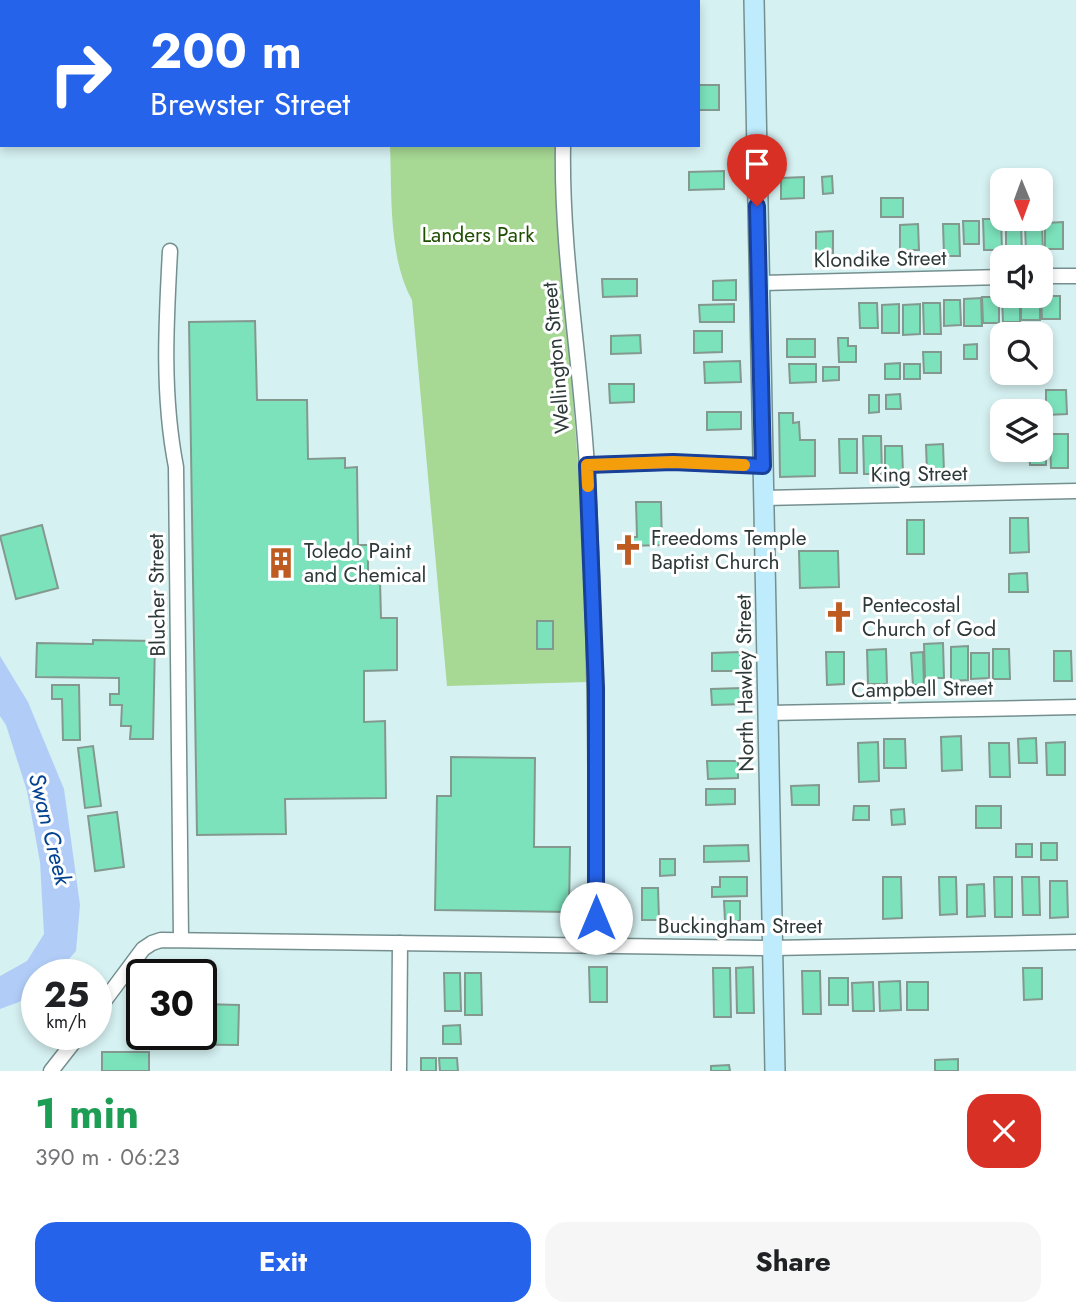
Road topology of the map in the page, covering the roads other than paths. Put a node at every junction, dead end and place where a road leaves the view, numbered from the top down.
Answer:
1 (754, 0) edge
2 (563, 147) edge
3 (170, 251) dead end
4 (1053, 276) edge
5 (1076, 276) edge
6 (990, 277) edge
7 (758, 283) junction
8 (587, 465) junction
9 (763, 466) junction
10 (1076, 491) edge
11 (764, 498) junction
12 (1076, 707) edge
13 (768, 713) junction
14 (181, 939) junction
15 (1076, 942) edge
16 (400, 943) junction
17 (596, 946) junction
18 (773, 948) junction
19 (112, 991) edge
20 (67, 1050) edge
21 (51, 1071) edge
22 (399, 1071) edge
23 (775, 1071) edge

1 - 7 street, North Hawley Street
2 - 8 street, Wellington Street
3 - 14 street, Blucher Street
4 - 5 street
6 - 7 street, Klondike Street
7 - 9 street, North Hawley Street
8 - 9 street
8 - 17 street, Wellington Street
9 - 11 street, North Hawley Street
10 - 11 street, King Street
11 - 13 street, North Hawley Street
12 - 13 street, Campbell Street
13 - 18 street, North Hawley Street
14 - 16 street, Buckingham Street
14 - 19 street, Buckingham Street
15 - 18 street, Buckingham Street
16 - 17 street, Buckingham Street
16 - 22 street
17 - 18 street, Buckingham Street
18 - 23 street, North Hawley Street
20 - 21 street

